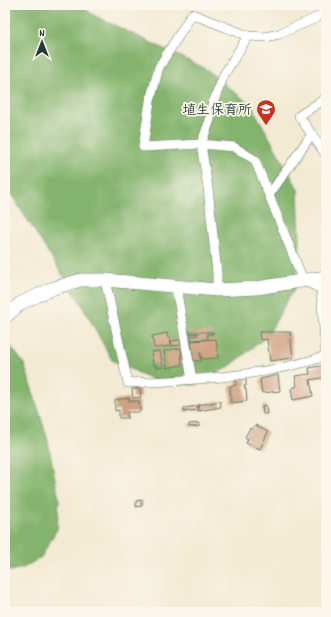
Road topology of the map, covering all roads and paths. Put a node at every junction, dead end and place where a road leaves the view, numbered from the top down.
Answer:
1 (326, 11) edge
2 (248, 36) junction
3 (326, 98) edge
4 (312, 134) junction
5 (201, 144) junction
6 (326, 155) edge
7 (269, 195) junction
8 (326, 277) edge
9 (105, 280) junction
10 (303, 280) junction
11 (176, 287) junction
12 (217, 290) junction
13 (5, 317) edge
14 (326, 355) edge
15 (192, 380) junction

1 - 2 street
2 - 5 street
2 - 5 street
3 - 4 street
4 - 6 street
4 - 7 street
5 - 7 street
5 - 12 street
7 - 10 street
8 - 10 street
9 - 11 street
9 - 13 street
9 - 15 street
10 - 12 street
10 - 14 street
11 - 12 street
11 - 15 street
14 - 15 street

